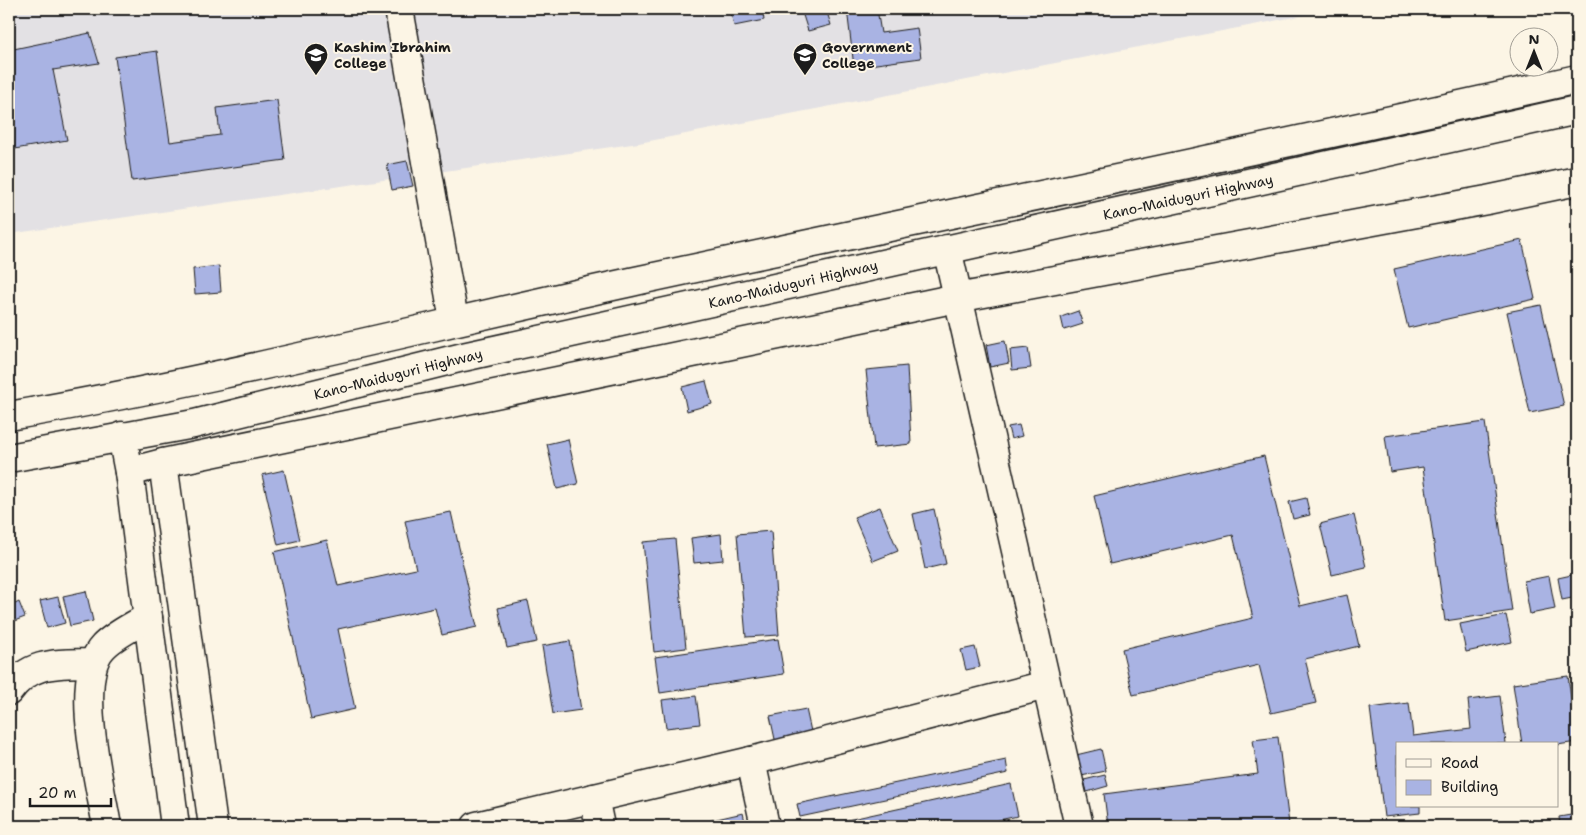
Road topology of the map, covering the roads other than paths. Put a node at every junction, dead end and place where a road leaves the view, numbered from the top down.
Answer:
1 (398, 9) edge
2 (1577, 79) edge
3 (1577, 110) edge
4 (1577, 181) edge
5 (947, 249) junction
6 (958, 298) junction
7 (454, 320) junction
8 (9, 416) edge
9 (122, 436) junction
10 (9, 458) edge
11 (162, 463) junction
12 (129, 472) junction
13 (148, 617) junction
14 (93, 663) junction
15 (1046, 685) junction
16 (9, 691) edge
17 (751, 761) junction
18 (594, 798) junction
19 (107, 826) edge
20 (175, 826) edge
21 (213, 826) edge
22 (476, 826) edge
23 (600, 826) edge
24 (765, 826) edge
25 (1079, 826) edge

1 - 7 main road
2 - 7 main road
3 - 5 main road, Kano-Maiduguri Highway
4 - 6 main road
5 - 6 main road
5 - 9 main road, Kano-Maiduguri Highway
6 - 11 main road
6 - 15 main road
7 - 8 main road
9 - 10 main road, Kano-Maiduguri Highway
9 - 12 main road
11 - 12 main road
11 - 21 main road
12 - 13 main road
13 - 14 main road
13 - 20 main road
14 - 16 main road
14 - 19 main road
15 - 17 main road
15 - 25 main road
17 - 18 main road
17 - 24 main road
18 - 22 main road
18 - 23 main road

